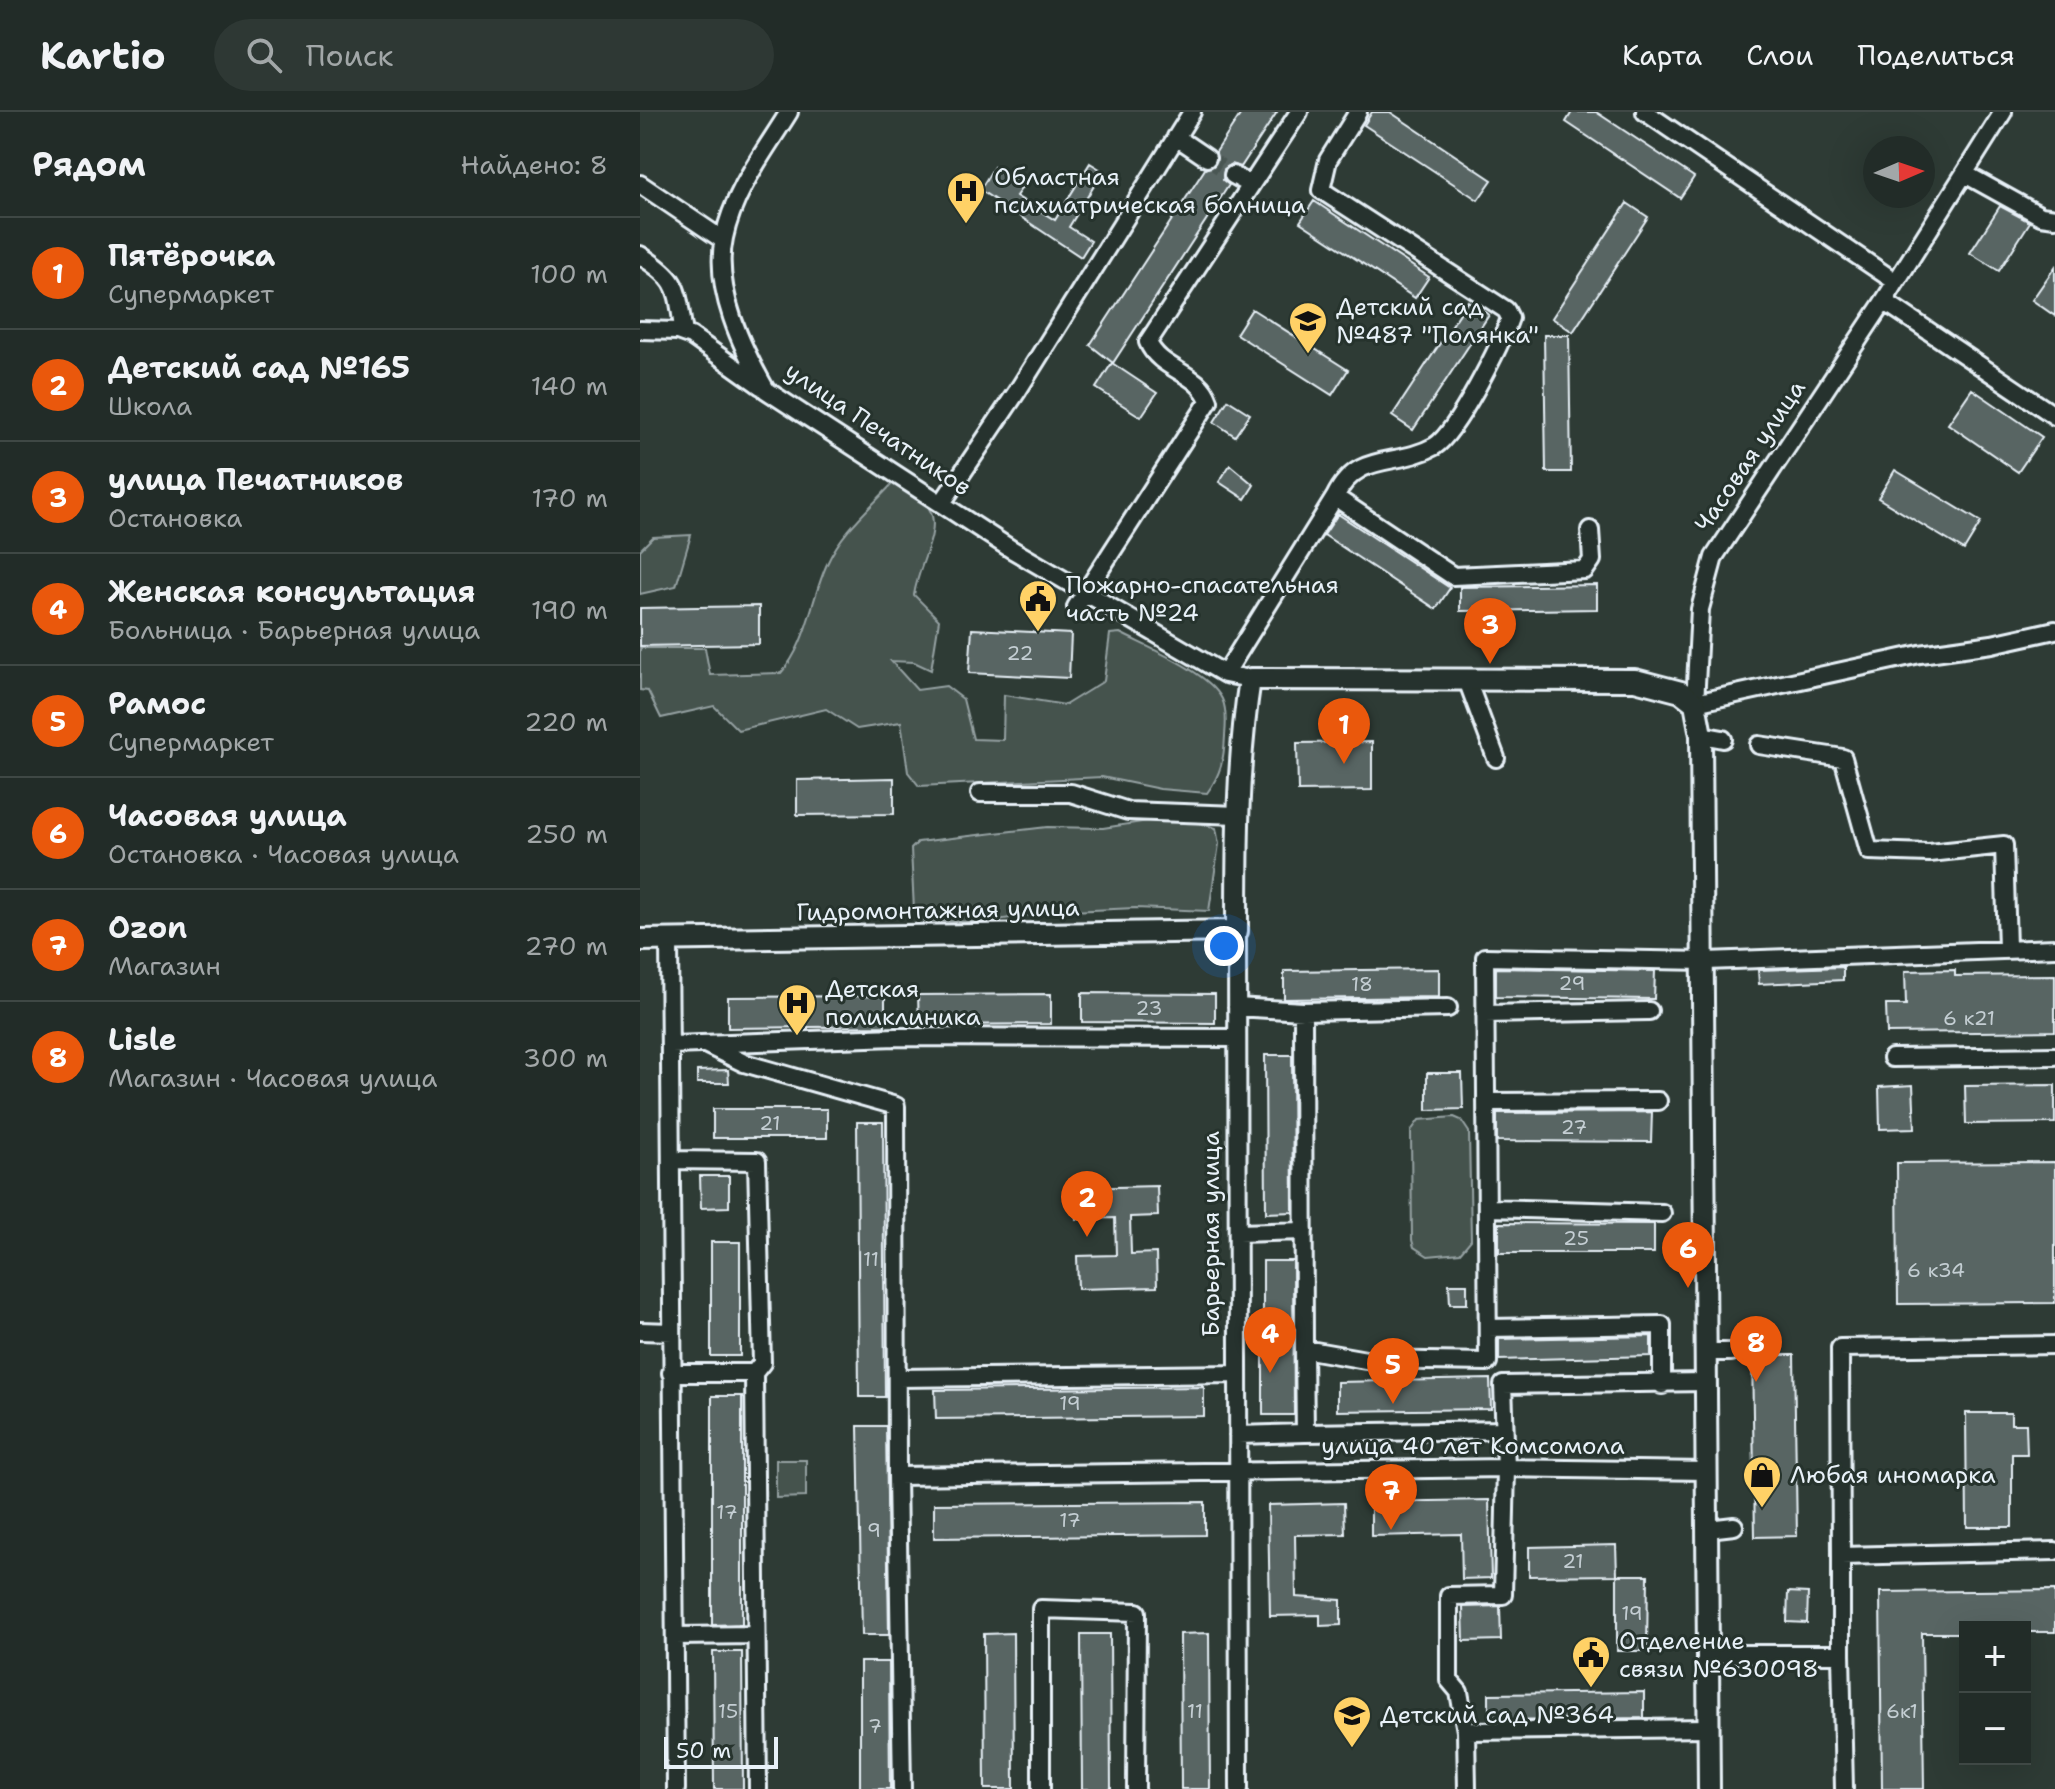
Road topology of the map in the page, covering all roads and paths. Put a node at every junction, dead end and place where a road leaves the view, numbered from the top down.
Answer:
1 (789, 112) edge
2 (1192, 112) edge
3 (1299, 112) edge
4 (1358, 112) edge
5 (1645, 112) edge
6 (2003, 112) edge
7 (1176, 137) junction
8 (1207, 158) tunnel mouth
9 (1965, 174) junction
10 (1233, 175) tunnel mouth
11 (640, 184) edge
12 (1251, 185) junction
13 (2055, 218) edge
14 (723, 240) junction
15 (640, 255) edge
16 (1896, 282) junction
17 (1884, 301) junction
18 (640, 330) edge
19 (684, 333) junction
20 (766, 390) junction
21 (2055, 416) edge
22 (1335, 497) junction
23 (942, 503) junction
24 (1590, 530) dead end
25 (1081, 600) junction
26 (2055, 630) edge
27 (1225, 674) junction
28 (1250, 679) junction
29 (1467, 680) junction
30 (1695, 703) junction
31 (1701, 735) junction
32 (1723, 739) dead end
33 (1759, 745) dead end
34 (1496, 758) dead end
35 (980, 793) dead end
36 (1238, 815) junction
37 (1237, 931) junction
38 (640, 940) edge
39 (669, 940) junction
40 (2007, 948) junction
41 (2055, 948) edge
42 (1706, 961) junction
43 (1237, 1007) junction
44 (1448, 1008) dead end
45 (1303, 1011) junction
46 (1649, 1011) dead end
47 (1485, 1014) junction
48 (1237, 1038) junction
49 (705, 1044) junction
50 (672, 1045) junction
51 (2055, 1056) edge
52 (1892, 1058) dead end
53 (1658, 1101) dead end
54 (1488, 1102) junction
55 (672, 1160) junction
56 (1488, 1208) junction
57 (1662, 1213) dead end
58 (1304, 1231) junction
59 (1238, 1233) junction
60 (1488, 1328) junction
61 (640, 1331) edge
62 (672, 1332) junction
63 (2055, 1345) edge
64 (1304, 1349) junction
65 (1707, 1352) junction
66 (1731, 1352) dead end
67 (671, 1373) junction
68 (754, 1373) junction
69 (1238, 1374) junction
70 (898, 1378) junction
71 (1707, 1382) junction
72 (1662, 1385) junction
73 (1504, 1430) junction
74 (1305, 1433) junction
75 (1238, 1435) junction
76 (1506, 1468) junction
77 (1707, 1471) junction
78 (1238, 1472) junction
79 (897, 1476) junction
80 (1734, 1526) dead end
81 (1708, 1529) junction
82 (2055, 1551) edge
83 (1841, 1556) junction
84 (756, 1635) junction
85 (675, 1636) junction
86 (1708, 1654) junction
87 (1841, 1654) junction
88 (1708, 1728) junction
89 (1466, 1731) junction
90 (676, 1789) edge
91 (758, 1789) edge
92 (902, 1789) edge
93 (1041, 1789) edge
94 (1136, 1789) edge
95 (1239, 1789) edge
96 (1467, 1789) edge
97 (1709, 1789) edge
98 (1844, 1789) edge

1 - 14 street, улица Печатников
2 - 7 street
3 - 12 street
4 - 22 street
5 - 16 street
6 - 9 street, Часовая улица
7 - 8 street
7 - 23 street
9 - 13 street
9 - 16 street, Часовая улица
10 - 12 street
11 - 14 street
12 - 25 street
14 - 20 street, улица Печатников
15 - 19 street
16 - 17 street, Часовая улица
17 - 21 street
17 - 30 street, Часовая улица
18 - 19 street
19 - 20 street
20 - 23 street, улица Печатников
22 - 24 street
22 - 27 street
23 - 25 street, улица Печатников
25 - 27 street, улица Печатников
26 - 30 street
27 - 28 street, улица Печатников
28 - 29 main road, улица Печатников
28 - 36 main road, Барьерная улица
29 - 30 main road, улица Печатников
29 - 34 street
30 - 31 main road, Часовая улица
31 - 32 street
31 - 42 main road, Часовая улица
33 - 40 street
35 - 36 street
36 - 37 main road, Барьерная улица
37 - 39 main road, Гидромонтажная улица
37 - 43 street, Барьерная улица
38 - 39 main road, Гидромонтажная улица
39 - 50 street
40 - 41 street
40 - 42 street
42 - 47 street
42 - 65 main road, Часовая улица
43 - 45 street
43 - 48 street, Барьерная улица
44 - 45 street
45 - 58 street
46 - 47 street
47 - 54 street
48 - 49 street
48 - 59 street, Барьерная улица
49 - 50 street
49 - 70 street
50 - 55 street
51 - 52 street
53 - 54 street
54 - 56 street
55 - 62 street
55 - 68 street
56 - 57 street
56 - 60 street
58 - 59 street
58 - 64 street
59 - 69 street, Барьерная улица
60 - 64 street
60 - 72 street
61 - 62 street
62 - 67 street
63 - 83 street
64 - 74 street
65 - 66 street
65 - 71 main road, Часовая улица
67 - 68 street
67 - 85 street
68 - 84 street
69 - 70 street
69 - 75 street, Барьерная улица
70 - 79 street
71 - 72 street
71 - 77 main road, Часовая улица
72 - 73 street
73 - 74 street
73 - 76 street
74 - 75 street
75 - 78 street, Барьерная улица
76 - 77 street, улица 40 лет Комсомола
76 - 78 street, улица 40 лет Комсомола
76 - 89 street
77 - 81 main road, Часовая улица
78 - 79 street, улица 40 лет Комсомола
78 - 95 street, Барьерная улица
79 - 92 street
80 - 81 street
81 - 86 main road, Часовая улица
82 - 83 street
83 - 87 street
84 - 85 street
84 - 91 street
85 - 90 street
86 - 87 street
86 - 88 main road, Часовая улица
87 - 98 street
88 - 89 street
88 - 97 main road, Часовая улица
89 - 96 street
93 - 94 street

